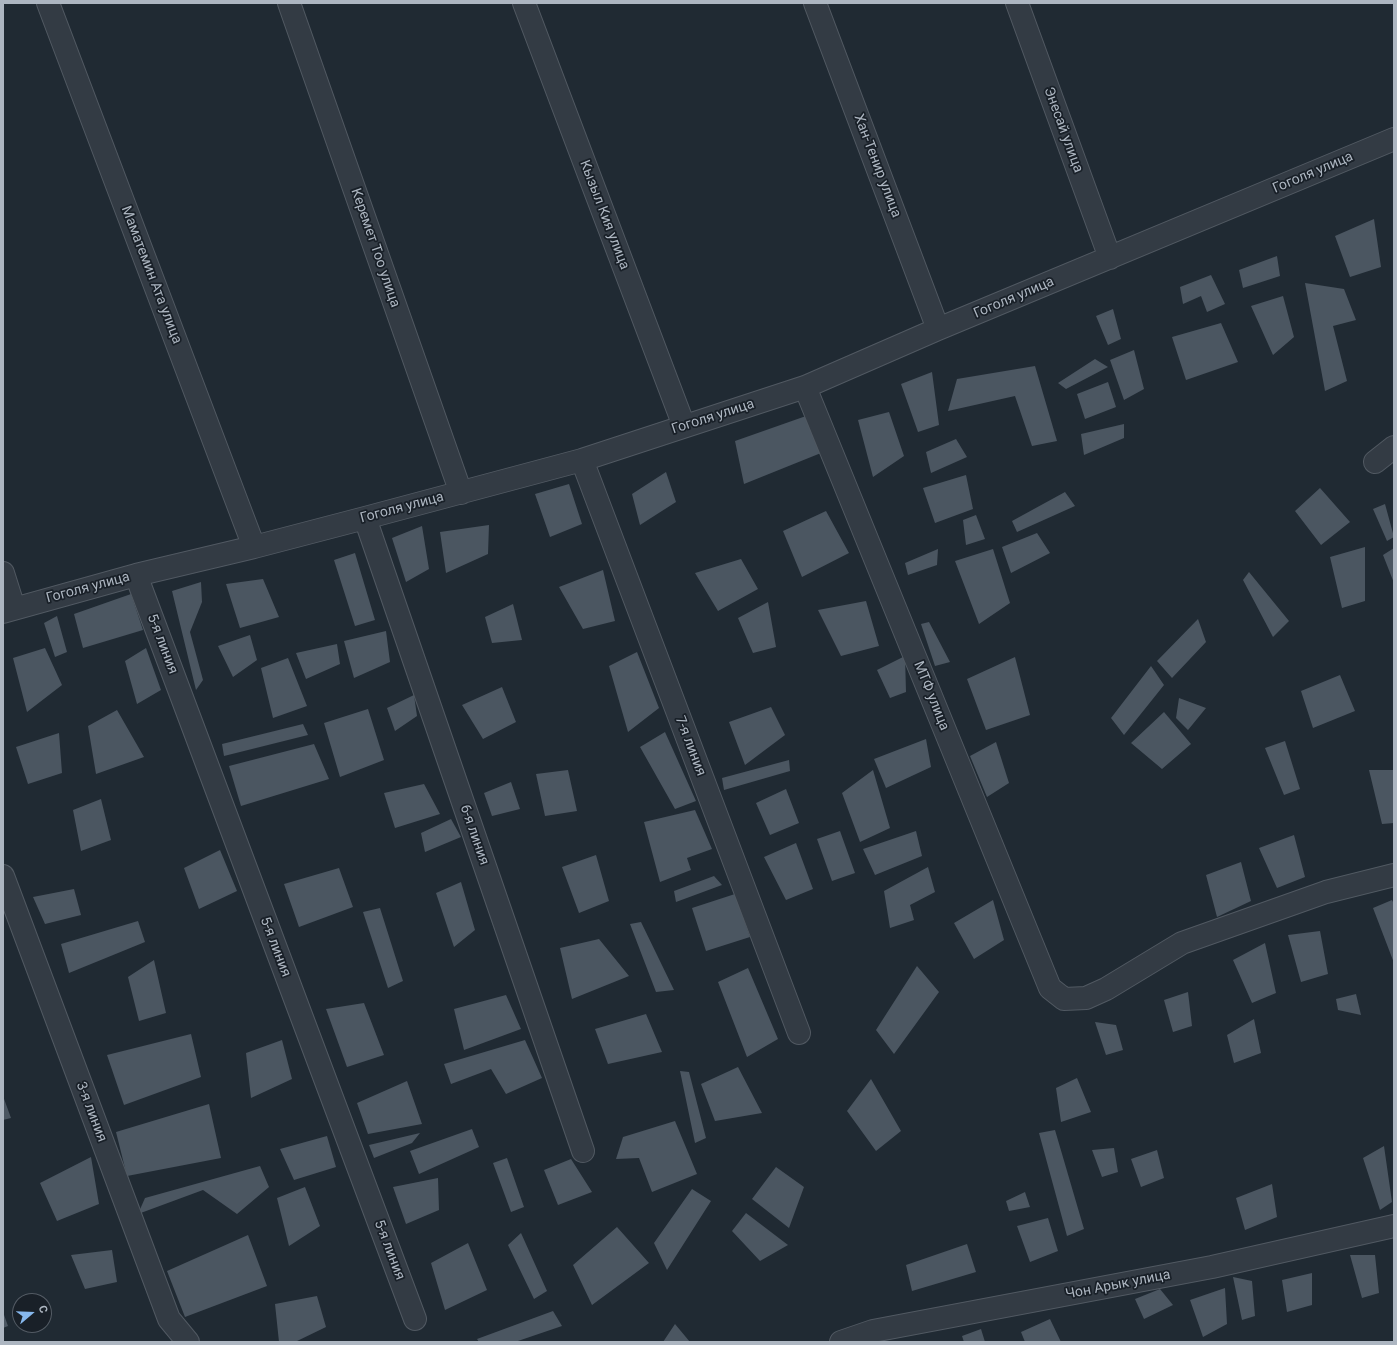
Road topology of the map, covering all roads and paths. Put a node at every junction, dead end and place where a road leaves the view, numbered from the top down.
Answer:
1 (48, 3) edge
2 (290, 3) edge
3 (524, 3) edge
4 (815, 3) edge
5 (1017, 3) edge
6 (1394, 139) edge
7 (1110, 258) junction
8 (938, 329) junction
9 (805, 387) junction
10 (684, 426) junction
11 (1394, 447) edge
12 (582, 460) junction
13 (1375, 462) dead end
14 (460, 493) junction
15 (365, 518) junction
16 (254, 547) junction
17 (3, 573) edge
18 (136, 574) junction
19 (8, 610) edge
20 (3, 876) edge
21 (1394, 876) edge
22 (799, 1033) dead end
23 (583, 1151) dead end
24 (1394, 1226) edge
25 (414, 1319) dead end
26 (188, 1342) edge
27 (841, 1342) edge

1 - 16 street, Маматемин Ата улица
2 - 14 street, Керемет Тоо улица
3 - 10 street, Кызыл Кия улица
4 - 8 street, Хан-Тенир улица
5 - 7 street, Энесай улица
6 - 7 street, Гоголя улица
7 - 8 street, Гоголя улица
8 - 9 street, Гоголя улица
9 - 10 street, Гоголя улица
9 - 21 street, МТФ улица
10 - 12 street, Гоголя улица
11 - 13 street
12 - 14 street, Гоголя улица
12 - 22 street, 7-я линия
14 - 15 street, Гоголя улица
15 - 16 street, Гоголя улица
15 - 23 street, 6-я линия
16 - 18 street, Гоголя улица
17 - 19 street
18 - 19 street, Гоголя улица
18 - 25 street, 5-я линия
20 - 26 street, 3-я линия
24 - 27 street, Чон Арык улица

